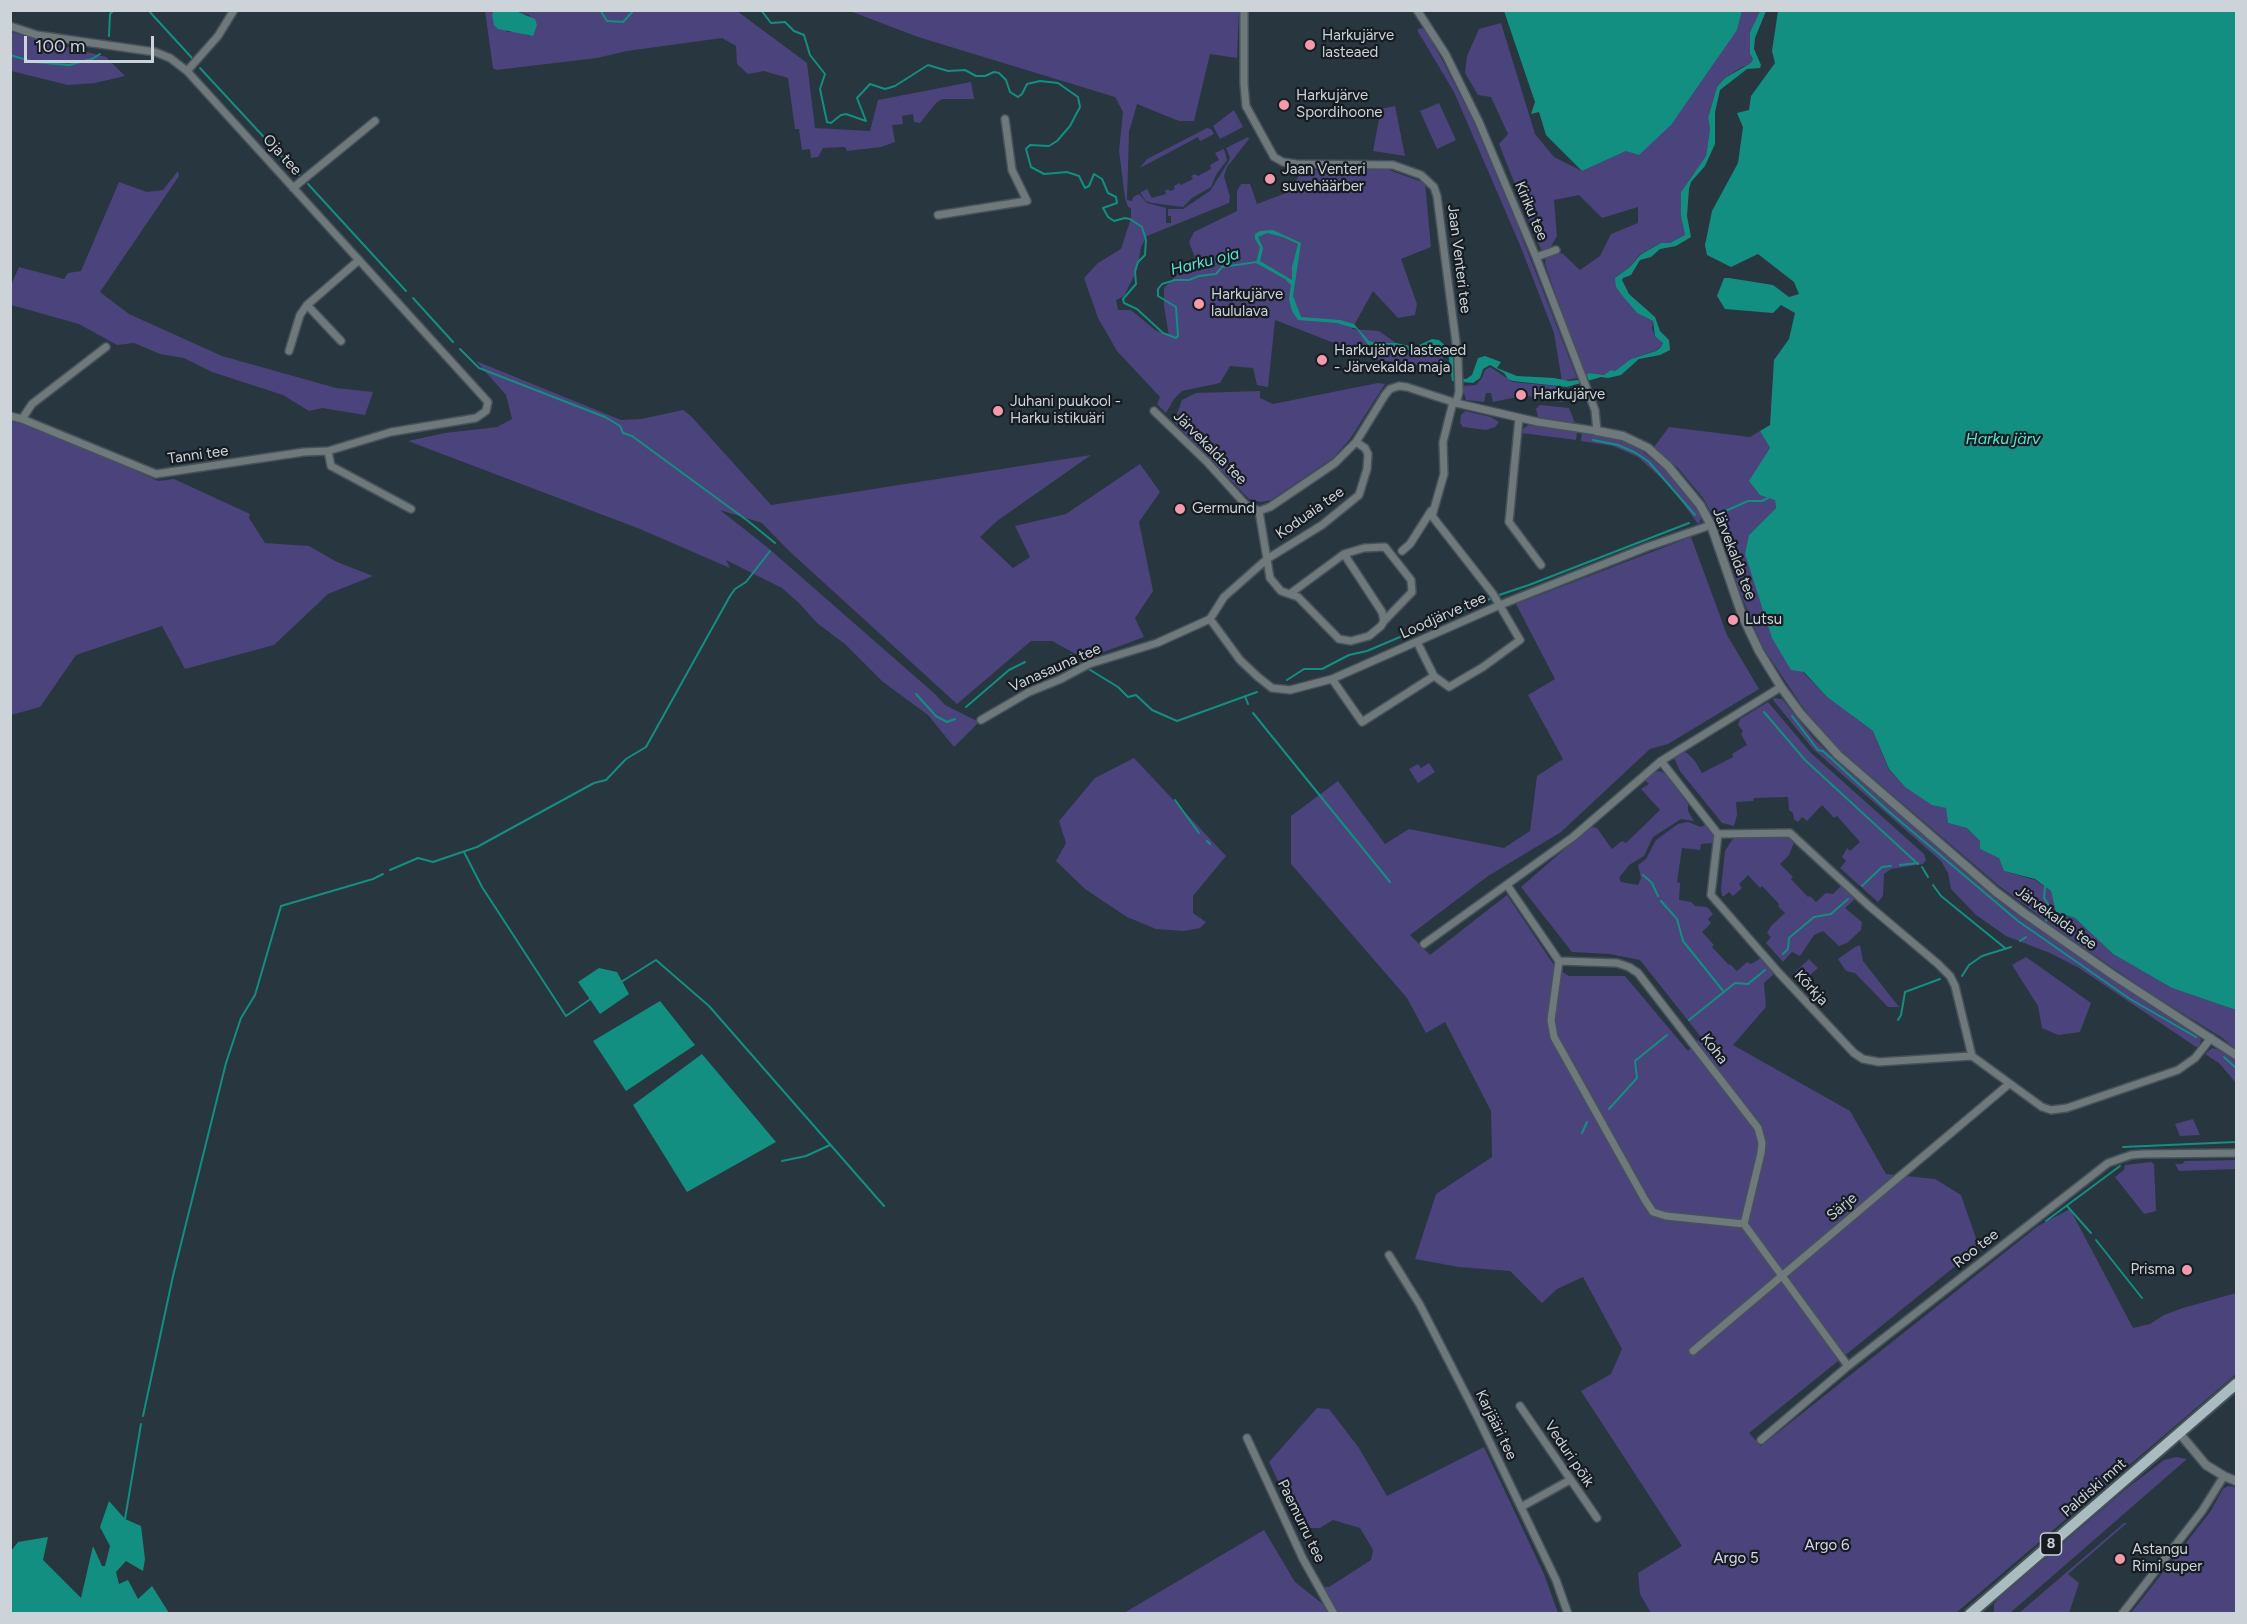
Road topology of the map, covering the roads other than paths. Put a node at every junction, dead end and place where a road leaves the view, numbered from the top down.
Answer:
1 (234, 10) edge
2 (1244, 10) edge
3 (1417, 10) edge
4 (10, 26) edge
5 (187, 71) junction
6 (1005, 119) dead end
7 (375, 121) dead end
8 (293, 188) junction
9 (938, 215) dead end
10 (1556, 250) dead end
11 (1536, 257) junction
12 (358, 260) junction
13 (307, 305) junction
14 (341, 341) dead end
15 (106, 347) dead end
16 (289, 351) dead end
17 (482, 393) joint
18 (1455, 402) junction
19 (1154, 411) dead end
20 (10, 416) edge
21 (1519, 418) junction
22 (22, 419) junction
23 (1597, 431) junction
24 (1356, 442) junction
25 (328, 451) junction
26 (411, 509) dead end
27 (1433, 509) junction
28 (1259, 511) junction
29 (1711, 525) junction
30 (1402, 551) dead end
31 (1344, 554) junction
32 (1267, 559) junction
33 (1541, 565) dead end
34 (1291, 593) junction
35 (1499, 603) junction
36 (1210, 619) junction
37 (1384, 621) junction
38 (1417, 642) junction
39 (1434, 676) junction
40 (1332, 679) junction
41 (1781, 687) junction
42 (981, 720) dead end
43 (1661, 761) junction
44 (1718, 834) junction
45 (1507, 885) junction
46 (1424, 944) dead end
47 (1559, 961) junction
48 (2211, 1038) junction
49 (2236, 1055) edge
50 (1972, 1056) junction
51 (2009, 1084) junction
52 (2236, 1153) edge
53 (1744, 1224) junction
54 (1389, 1255) dead end
55 (1781, 1276) junction
56 (1693, 1352) dead end
57 (1848, 1366) junction
58 (2236, 1384) edge
59 (1520, 1406) dead end
60 (2180, 1434) junction
61 (1247, 1438) dead end
62 (1761, 1440) dead end
63 (2224, 1476) junction
64 (1570, 1480) junction
65 (2236, 1481) edge
66 (1521, 1507) junction
67 (1597, 1518) dead end
68 (1984, 1609) edge
69 (1334, 1614) edge
70 (1568, 1614) edge
71 (1970, 1614) edge
72 (2122, 1614) edge

1 - 5 street
2 - 18 street, Jaan Venteri tee
3 - 11 street, Kiriku tee
4 - 5 street, Oja tee
5 - 8 street, Oja tee
6 - 9 street
7 - 8 street
8 - 12 street, Oja tee
10 - 11 street
11 - 23 street, Kiriku tee
12 - 13 street
12 - 17 street, Oja tee
13 - 14 street
13 - 16 street
15 - 22 street
17 - 25 street, Tanni tee
18 - 21 street, Järvekalda tee
18 - 24 street, Järvekalda tee
18 - 27 street, Jaan Venteri tee
19 - 28 street, Järvekalda tee
20 - 22 street, Tanni tee
21 - 23 street, Järvekalda tee
21 - 33 street
22 - 25 street, Tanni tee
23 - 29 street, Järvekalda tee
24 - 28 street, Järvekalda tee
24 - 32 street, Koduaia tee
25 - 26 street
27 - 30 street, Jaan Venteri tee
27 - 35 street
28 - 32 street, Koduaia tee
29 - 35 street, Loodjärve tee
29 - 41 street, Järvekalda tee
31 - 34 street
31 - 37 street
31 - 37 street
32 - 34 street
32 - 36 street
34 - 37 street
35 - 38 street, Loodjärve tee
35 - 39 street
36 - 40 street, Loodjärve tee
36 - 42 street, Vanasauna tee
38 - 39 street
38 - 40 street, Loodjärve tee
39 - 40 street
41 - 43 street
41 - 48 street, Järvekalda tee
43 - 44 street
43 - 45 street
44 - 50 street
44 - 50 street, Kõrkja
45 - 46 street
45 - 47 street
47 - 53 street
47 - 53 street, Koha
48 - 49 street, Järvekalda tee
48 - 51 street
50 - 51 street
51 - 55 street, Särje
52 - 57 street, Roo tee
53 - 55 street
54 - 66 street, Karjääri tee
55 - 56 street, Särje
55 - 57 street
57 - 62 street, Roo tee
58 - 60 main road, Paldiski mnt / 8
59 - 64 street, Veduri põik
60 - 63 street
60 - 68 main road, Paldiski mnt / 8
61 - 69 street, Paemurru tee
63 - 65 street
63 - 72 street
64 - 66 street
64 - 67 street, Veduri põik
66 - 70 street, Karjääri tee
68 - 71 main road, Paldiski mnt / 8

